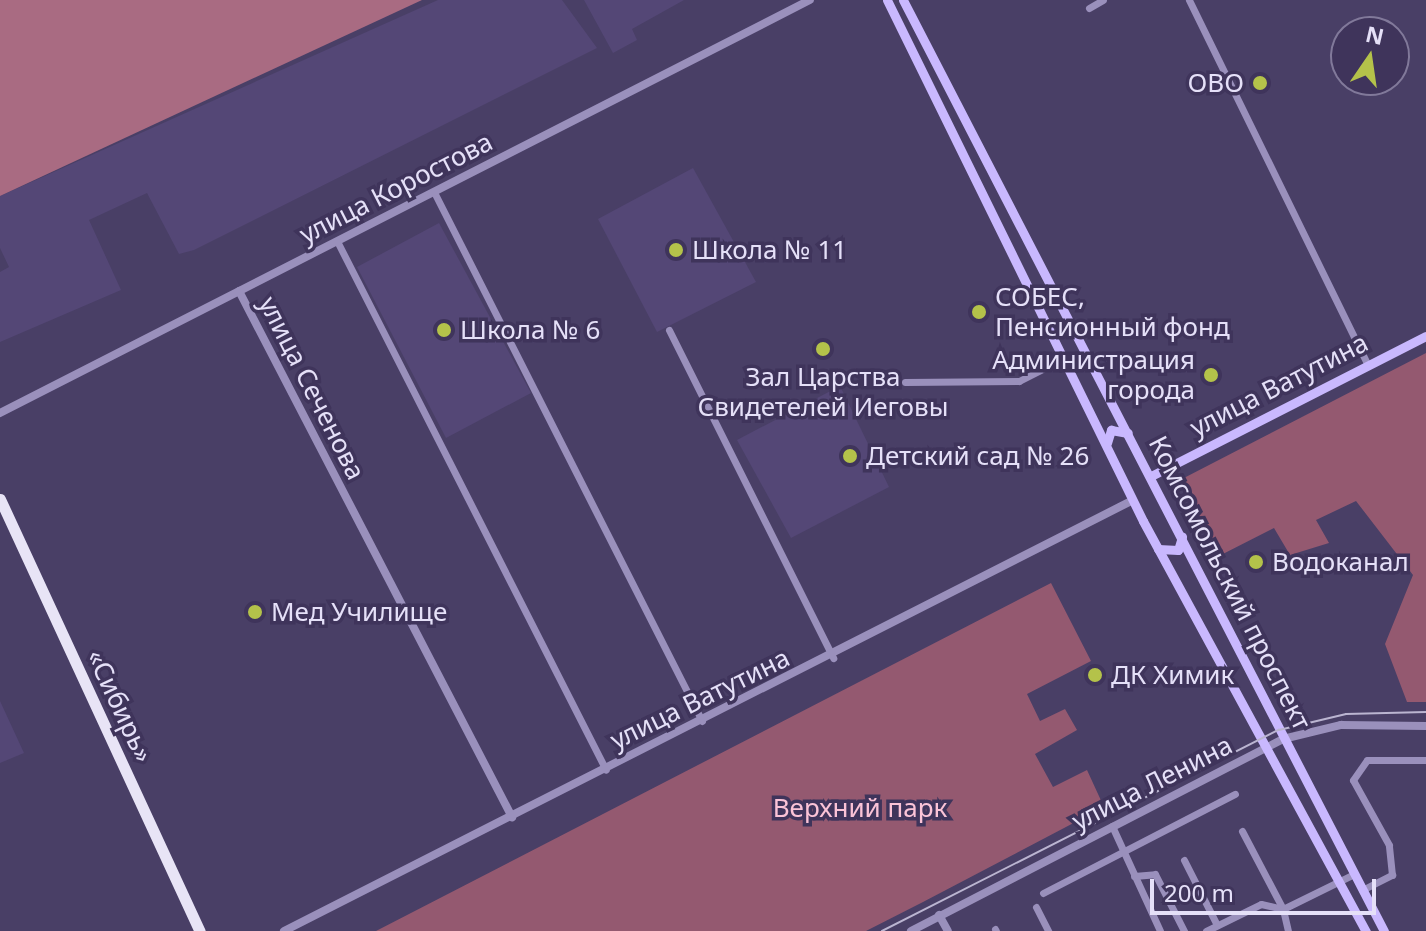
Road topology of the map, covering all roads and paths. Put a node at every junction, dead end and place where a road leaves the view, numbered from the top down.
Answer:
1 (810, 0) edge
2 (887, 0) edge
3 (903, 0) edge
4 (1103, 0) edge
5 (1189, 0) edge
6 (1089, 8) dead end
7 (434, 192) junction
8 (337, 241) junction
9 (239, 291) junction
10 (669, 330) dead end
11 (1426, 336) edge
12 (1064, 358) dead end
13 (1368, 365) junction
14 (905, 382) dead end
15 (0, 413) edge
16 (1131, 435) junction
17 (1107, 446) junction
18 (1153, 475) junction
19 (0, 499) edge
20 (1133, 500) junction
21 (1182, 537) junction
22 (1158, 549) junction
23 (833, 658) junction
24 (702, 722) junction
25 (1426, 726) edge
26 (1283, 739) junction
27 (1270, 745) junction
28 (1426, 760) edge
29 (606, 770) junction
30 (1235, 794) dead end
31 (512, 817) junction
32 (1112, 826) junction
33 (1242, 831) dead end
34 (1123, 851) junction
35 (1184, 860) dead end
36 (1354, 874) junction
37 (1134, 876) junction
38 (1340, 881) junction
39 (1362, 890) junction
40 (1043, 893) dead end
41 (1036, 907) dead end
42 (1283, 909) junction
43 (939, 915) junction
44 (1217, 925) junction
45 (200, 931) edge
46 (284, 931) edge
47 (911, 931) edge
48 (948, 931) edge
49 (1048, 931) edge
50 (1160, 931) edge
51 (1184, 931) edge
52 (1206, 931) edge
53 (1288, 931) edge
54 (1366, 931) edge
55 (1384, 931) edge

1 - 7 street, улица Коростова
2 - 17 main road, Комсомольский проспект
3 - 16 main road, Комсомольский проспект
4 - 6 street
5 - 13 street
7 - 8 street, улица Коростова
7 - 24 street
8 - 9 street, улица Коростова
8 - 29 street
9 - 15 street, улица Коростова
9 - 31 street, улица Сеченова
10 - 23 street
11 - 13 main road, улица Ватутина
12 - 14 street
13 - 18 main road, улица Ватутина
16 - 17 main road
16 - 18 main road, Комсомольский проспект
17 - 20 main road, Комсомольский проспект
18 - 21 main road, Комсомольский проспект
19 - 45 main road, «Сибирь»
20 - 22 main road, Комсомольский проспект
20 - 23 street, улица Ватутина
21 - 22 main road
21 - 26 main road, Комсомольский проспект
22 - 27 main road, Комсомольский проспект
23 - 24 street, улица Ватутина
24 - 29 street, улица Ватутина
25 - 26 street, улица Ленина
26 - 27 street, улица Ленина
26 - 36 main road, Комсомольский проспект
27 - 32 street, улица Ленина
27 - 38 main road, Комсомольский проспект
28 - 39 street
29 - 31 street, улица Ватутина
30 - 34 street
31 - 46 street, улица Ватутина
32 - 34 street
32 - 43 street, улица Ленина
33 - 42 street
34 - 37 street
34 - 40 street
35 - 44 street
36 - 38 street
36 - 39 main road, Комсомольский проспект
37 - 50 street
37 - 51 street
38 - 42 street
38 - 54 main road, Комсомольский проспект
39 - 55 main road, Комсомольский проспект
41 - 49 street
42 - 44 street
42 - 53 street
43 - 47 street, улица Ленина
43 - 48 street
44 - 52 street

